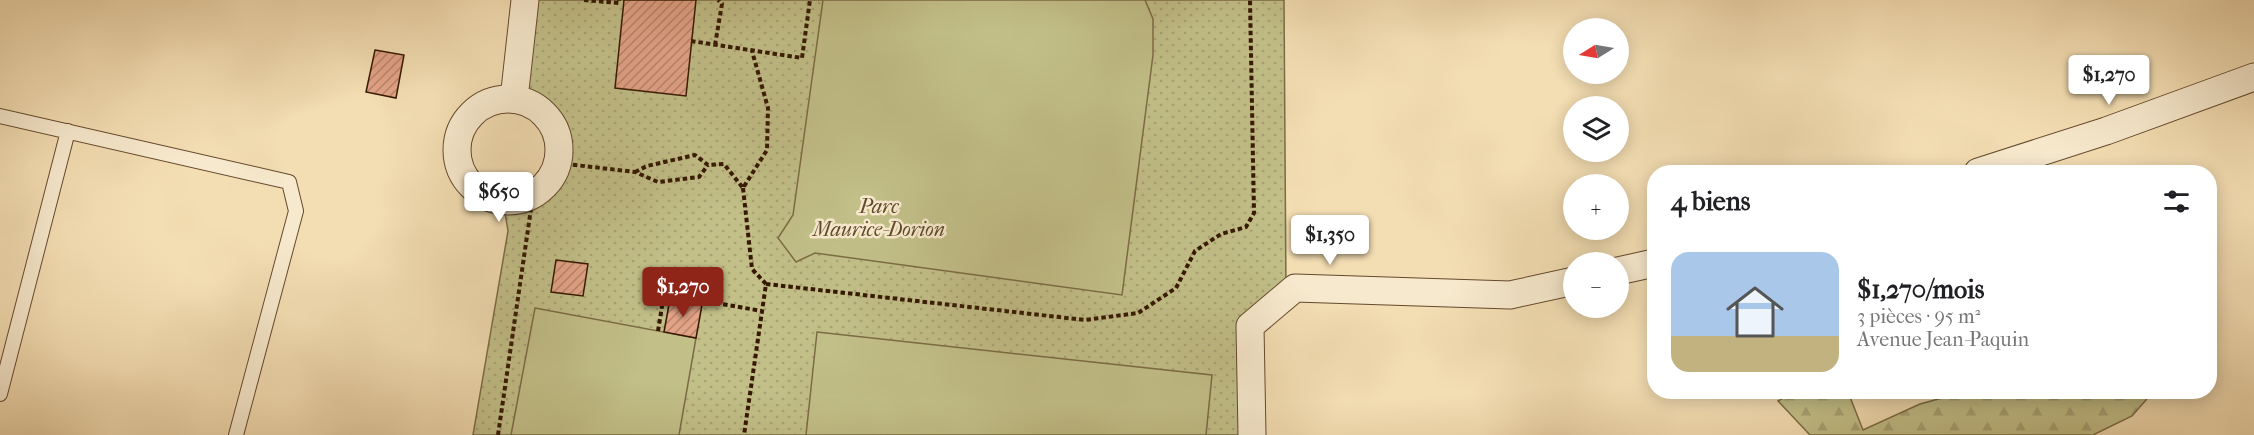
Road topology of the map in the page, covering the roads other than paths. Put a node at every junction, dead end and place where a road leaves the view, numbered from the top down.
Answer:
1 (525, 0) edge
2 (2254, 77) edge
3 (514, 99) junction
4 (0, 116) edge
5 (68, 131) junction
6 (2000, 165) edge
7 (1647, 265) edge
8 (1629, 269) edge
9 (1563, 283) edge
10 (0, 394) edge
11 (236, 435) edge
12 (1252, 435) edge

1 - 3 street
2 - 6 street
3 - 3 street
4 - 5 lane
5 - 10 lane
5 - 11 lane
7 - 8 street
9 - 12 street

